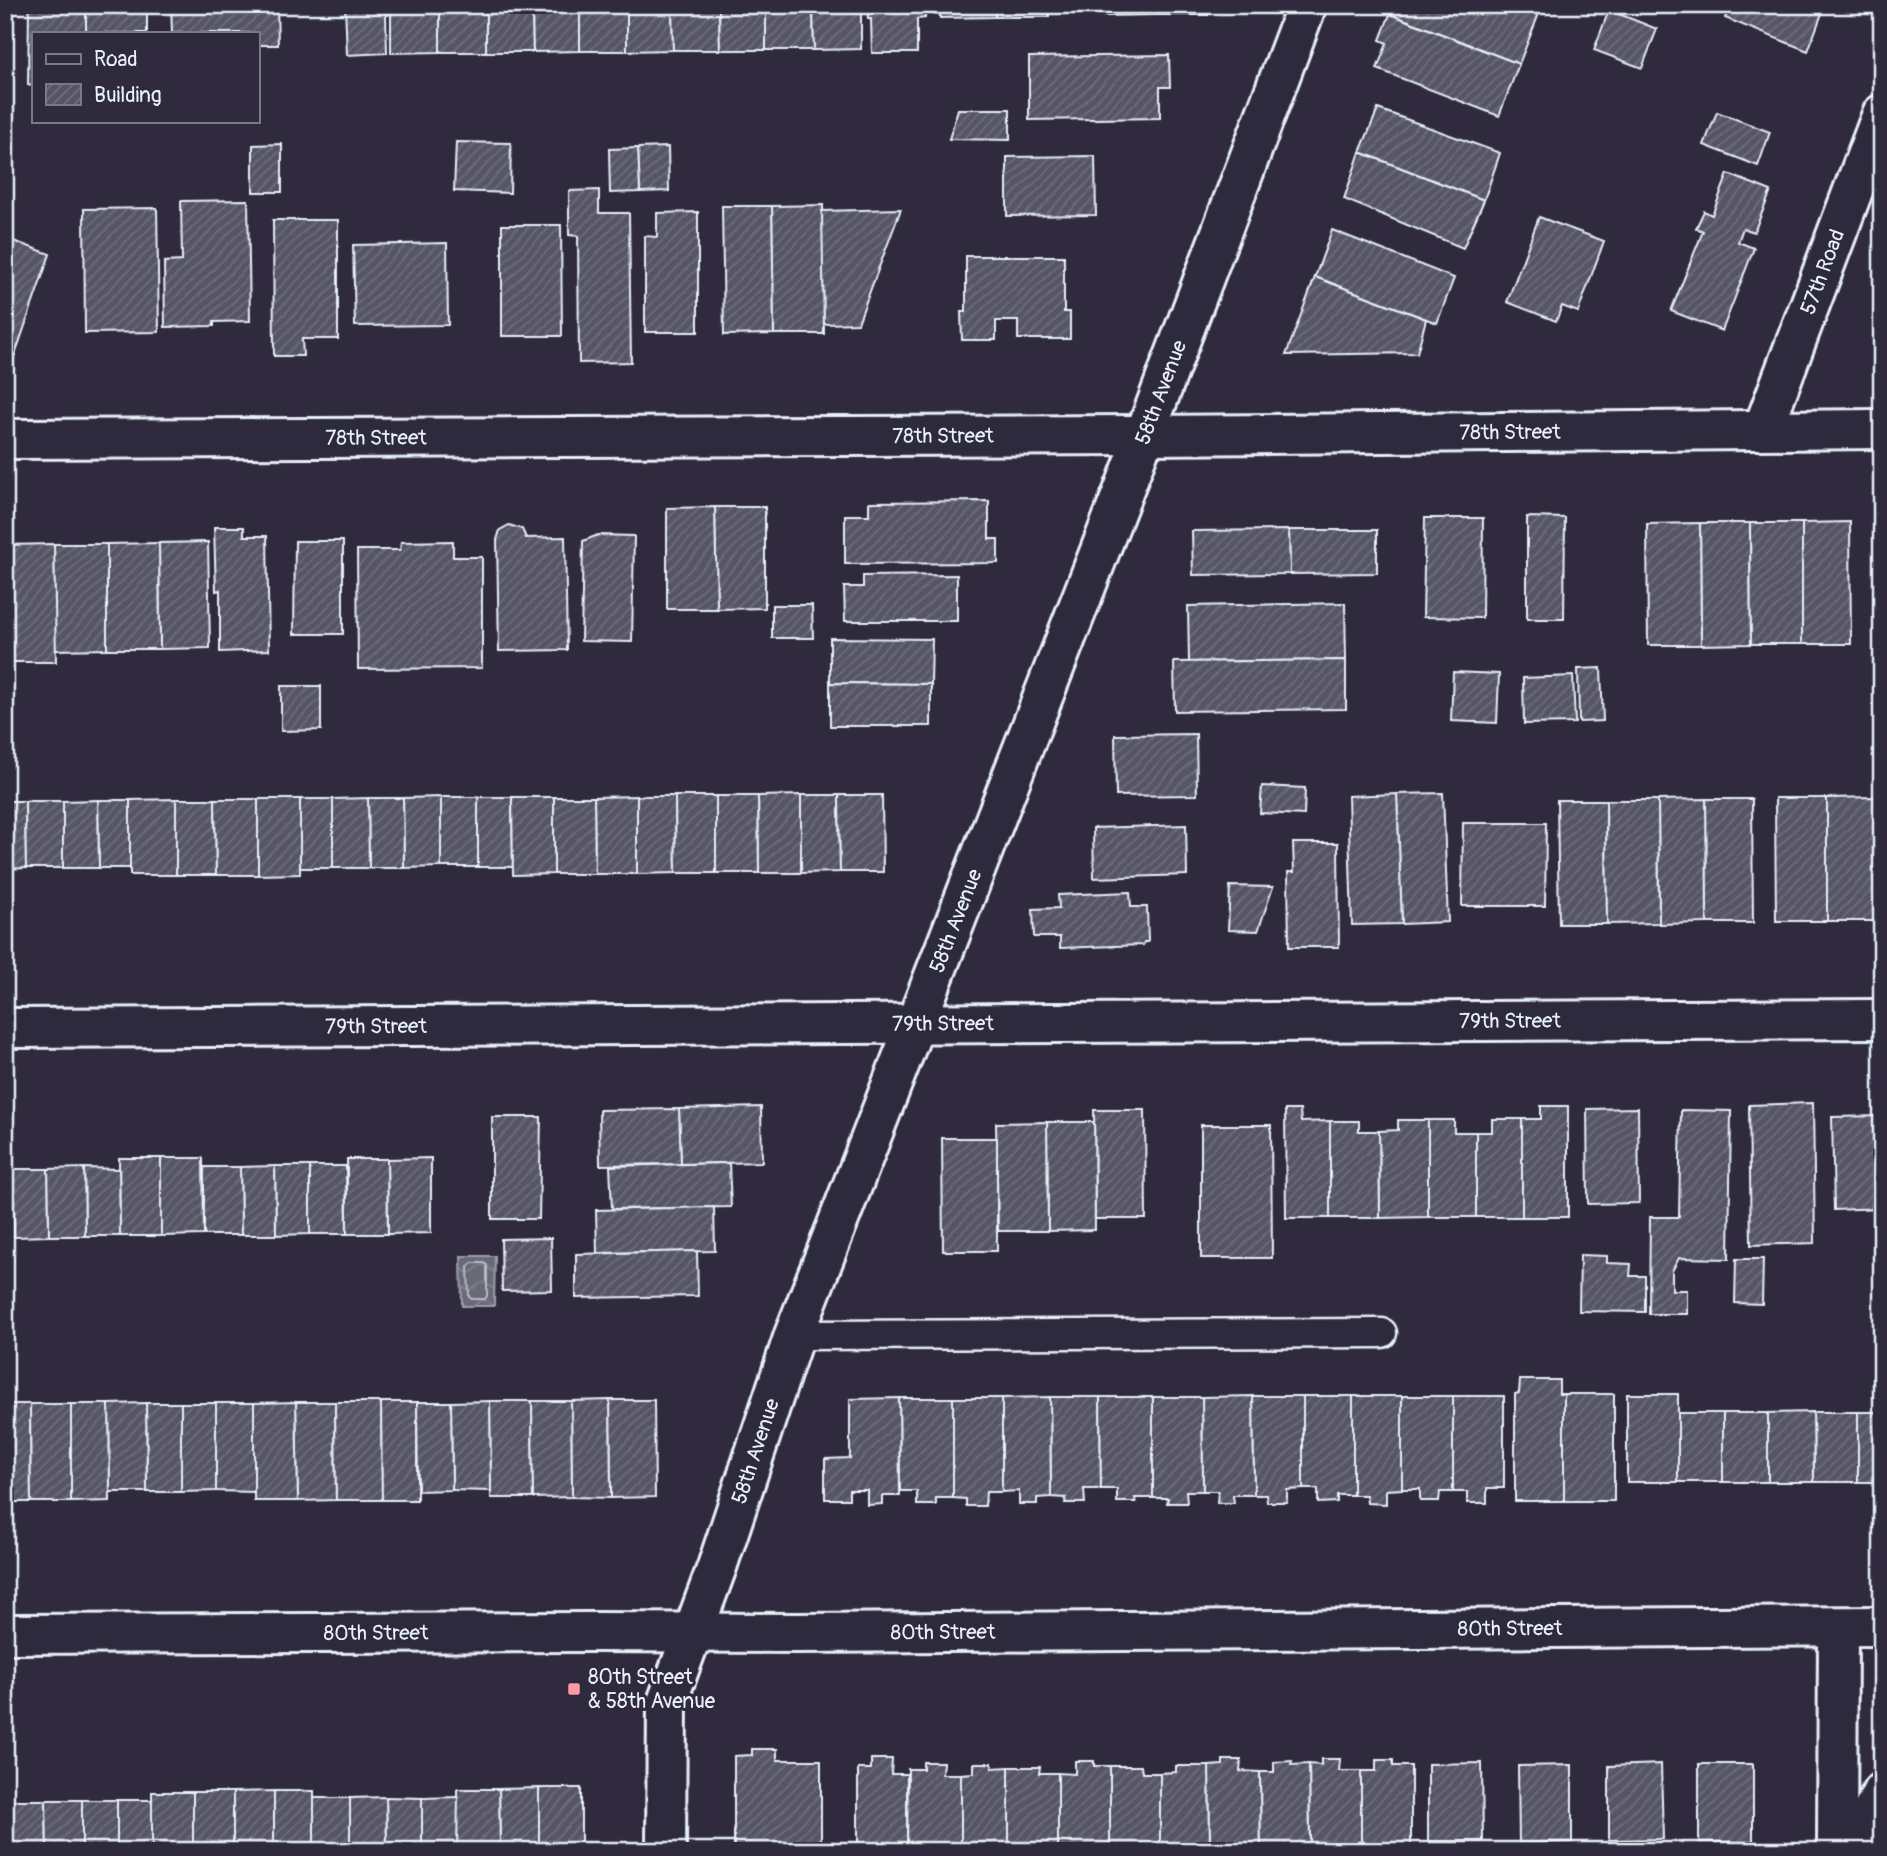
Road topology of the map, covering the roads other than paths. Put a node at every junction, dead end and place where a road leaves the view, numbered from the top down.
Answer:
1 (1307, 5) edge
2 (1882, 114) edge
3 (1763, 429) junction
4 (1882, 429) edge
5 (1145, 435) junction
6 (5, 439) edge
7 (1882, 1019) edge
8 (916, 1025) junction
9 (5, 1028) edge
10 (1382, 1333) dead end
11 (794, 1335) junction
12 (1882, 1626) edge
13 (1838, 1627) junction
14 (693, 1632) junction
15 (5, 1634) edge
16 (1882, 1792) edge
17 (666, 1851) edge
18 (1837, 1851) edge
19 (1854, 1851) edge

1 - 5 street, 58th Avenue
2 - 3 street, 57th Road
3 - 4 street, 78th Street
3 - 5 street, 78th Street
5 - 6 street, 78th Street
5 - 8 street, 58th Avenue
7 - 8 street, 79th Street
8 - 9 street, 79th Street
8 - 11 street, 58th Avenue
10 - 11 lane
11 - 14 street, 58th Avenue
12 - 13 street, 80th Street
13 - 14 street, 80th Street
13 - 18 street
14 - 15 street, 80th Street
14 - 17 street, 58th Avenue
16 - 19 street

